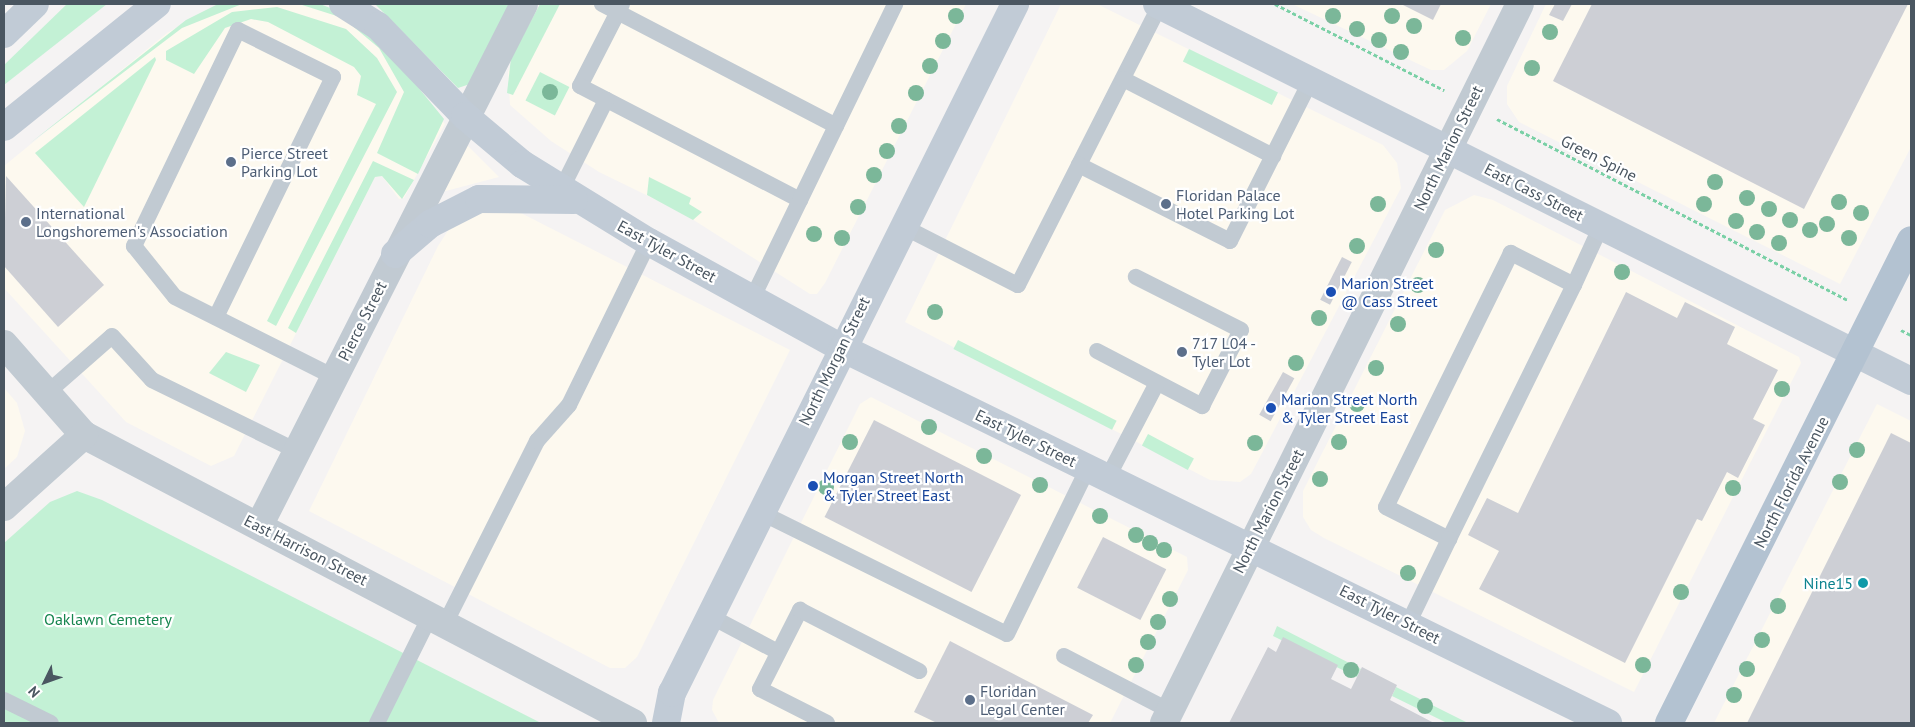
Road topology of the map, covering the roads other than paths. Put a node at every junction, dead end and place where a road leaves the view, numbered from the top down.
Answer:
1 (35, 4) edge
2 (158, 4) edge
3 (343, 4) edge
4 (524, 4) edge
5 (602, 4) edge
6 (895, 4) edge
7 (1015, 4) edge
8 (1159, 4) edge
9 (1520, 4) edge
10 (620, 8) edge
11 (4, 34) edge
12 (1123, 79) junction
13 (1311, 80) junction
14 (606, 100) junction
15 (465, 116) junction
16 (836, 126) junction
17 (4, 127) edge
18 (1449, 149) junction
19 (1273, 156) junction
20 (1079, 165) junction
21 (569, 195) junction
22 (800, 200) junction
23 (902, 226) junction
24 (1602, 226) junction
25 (1911, 240) edge
26 (649, 242) junction
27 (395, 254) junction
28 (1136, 277) dead end
29 (1574, 285) junction
30 (752, 298) junction
31 (216, 317) junction
32 (4, 344) edge
33 (842, 348) junction
34 (1097, 351) dead end
35 (1856, 353) junction
36 (334, 377) junction
37 (1911, 381) edge
38 (1157, 383) junction
39 (47, 393) junction
40 (84, 435) junction
41 (297, 452) junction
42 (1098, 473) junction
43 (4, 507) edge
44 (760, 512) junction
45 (259, 526) junction
46 (1449, 539) junction
47 (1251, 548) junction
48 (710, 616) junction
49 (438, 618) junction
50 (1408, 624) junction
51 (778, 652) junction
52 (1064, 656) dead end
53 (919, 671) dead end
54 (4, 700) edge
55 (1167, 717) edge
56 (51, 723) edge
57 (377, 723) edge
58 (633, 723) edge
59 (666, 723) edge
60 (827, 723) edge
61 (1608, 723) edge
62 (1669, 723) edge

1 - 11 main road
2 - 17 main road
3 - 15 main road, East Tyler Street
4 - 15 street, Pierce Street
5 - 10 lane
6 - 16 lane
7 - 23 main road, North Morgan Street
8 - 12 lane
8 - 13 main road, East Cass Street
9 - 18 street, North Marion Street
10 - 14 lane
10 - 16 lane
12 - 19 lane
12 - 20 lane
13 - 18 main road, East Cass Street
13 - 19 lane
14 - 21 lane
14 - 22 lane
15 - 21 main road, East Tyler Street
15 - 27 street, Pierce Street
16 - 22 lane
18 - 24 main road, East Cass Street
18 - 47 street, North Marion Street
19 - 20 lane
20 - 23 lane
21 - 26 main road, East Tyler Street
21 - 27 main road
22 - 30 lane
23 - 33 main road, North Morgan Street
24 - 29 lane
24 - 35 main road, East Cass Street
25 - 35 main road, North Florida Avenue
26 - 30 main road, East Tyler Street
26 - 49 lane
27 - 36 street, Pierce Street
28 - 38 lane
29 - 46 lane
29 - 46 lane
30 - 33 main road, East Tyler Street
31 - 31 lane
31 - 36 lane
32 - 39 street, East Harrison Street
33 - 42 main road, East Tyler Street
33 - 44 main road, North Morgan Street
34 - 38 lane
35 - 37 main road, East Cass Street
35 - 62 main road, North Florida Avenue
36 - 41 street, Pierce Street
38 - 42 lane
39 - 40 street, East Harrison Street
39 - 41 lane
40 - 43 street
40 - 45 street, East Harrison Street
41 - 45 street, Pierce Street
42 - 44 lane
42 - 47 main road, East Tyler Street
44 - 48 main road, North Morgan Street
45 - 49 street, East Harrison Street
46 - 50 lane
47 - 50 main road, East Tyler Street
47 - 55 street, North Marion Street
48 - 51 lane
48 - 59 main road, North Morgan Street
49 - 57 lane
49 - 58 street, East Harrison Street
50 - 61 main road, East Tyler Street
51 - 53 lane
51 - 60 lane
52 - 55 lane
54 - 56 lane

